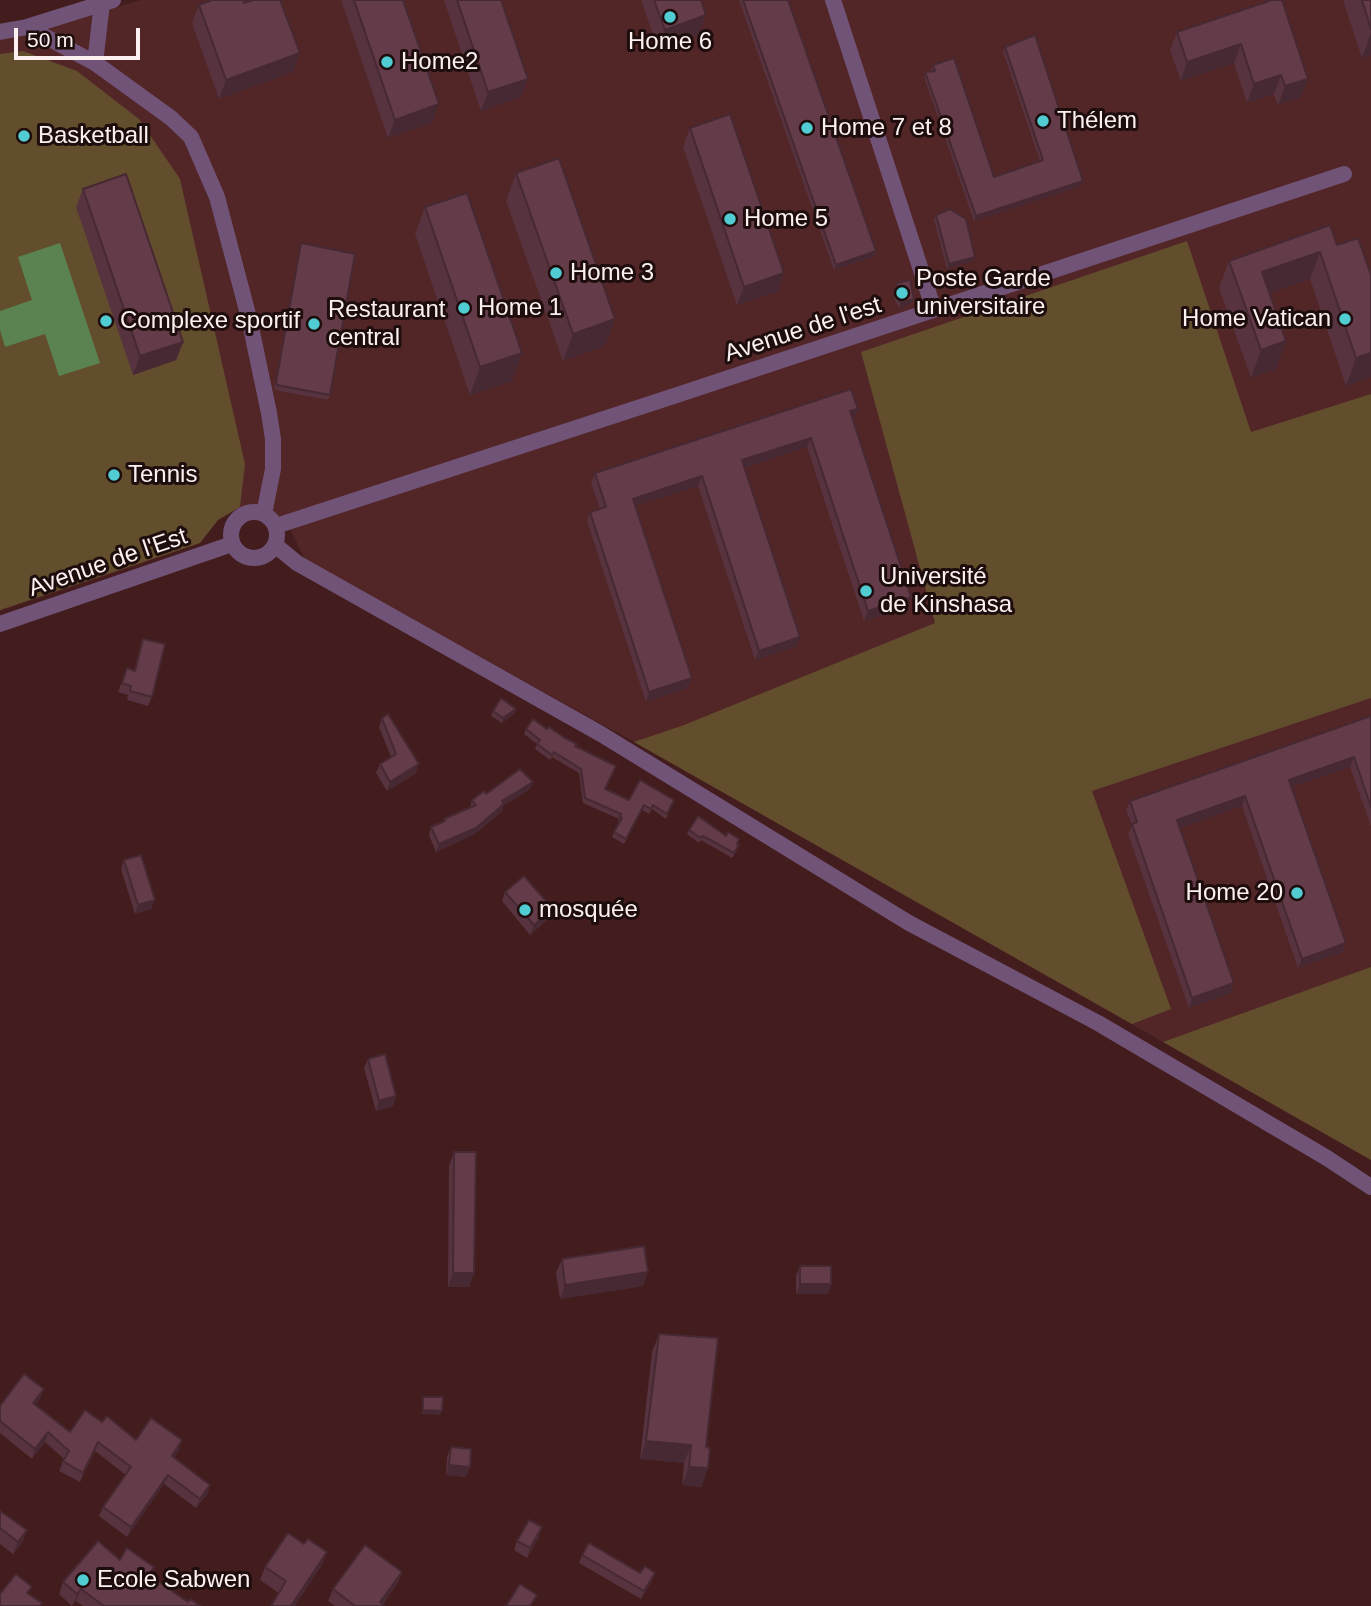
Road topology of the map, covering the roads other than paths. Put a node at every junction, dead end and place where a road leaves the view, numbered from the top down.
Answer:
1 (833, 0) edge
2 (107, 2) edge
3 (27, 27) junction
4 (0, 32) edge
5 (95, 63) junction
6 (1344, 174) dead end
7 (934, 310) junction
8 (270, 520) junction
9 (232, 544) junction
10 (275, 545) junction
11 (0, 624) edge
12 (1371, 1187) edge

1 - 7 street
2 - 3 street
2 - 5 street
3 - 4 street
3 - 5 street
5 - 8 street
6 - 7 street, Avenue de l'est
7 - 8 street, Avenue de l'est
8 - 9 street
8 - 10 street
9 - 10 street
9 - 11 street, Avenue de l'Est
10 - 12 street

